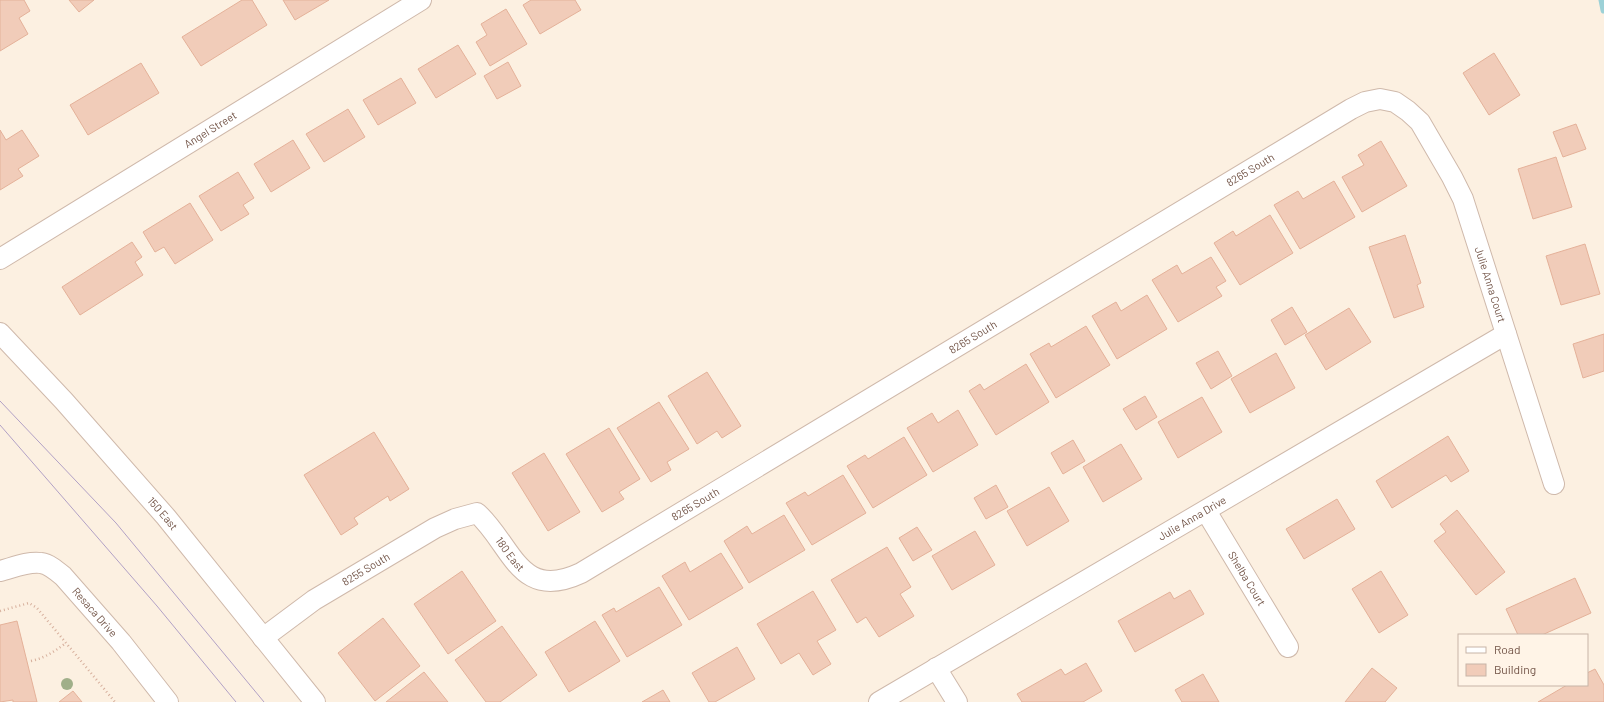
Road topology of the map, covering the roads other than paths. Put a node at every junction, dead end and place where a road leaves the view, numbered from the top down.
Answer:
1 (421, 0) edge
2 (1395, 102) joint
3 (0, 259) edge
4 (0, 333) edge
5 (1506, 334) junction
6 (1554, 484) dead end
7 (1206, 511) junction
8 (477, 513) joint
9 (0, 571) edge
10 (553, 583) joint
11 (263, 638) junction
12 (1288, 647) dead end
13 (936, 668) junction
14 (168, 702) edge
15 (315, 702) edge
16 (879, 702) edge
17 (957, 702) edge

1 - 3 street, Angel Street
2 - 5 street, Julie Anna Court
2 - 10 street, 8265 South
4 - 11 street, 150 East
5 - 6 street, Julie Anna Court
5 - 7 street, Julie Anna Drive
7 - 12 street, Shelba Court
7 - 13 street, Julie Anna Drive
8 - 10 street, 180 East
8 - 11 street, 8255 South
9 - 14 street, Resaca Drive
11 - 15 street, 150 East
13 - 16 street, Julie Anna Drive
13 - 17 street

